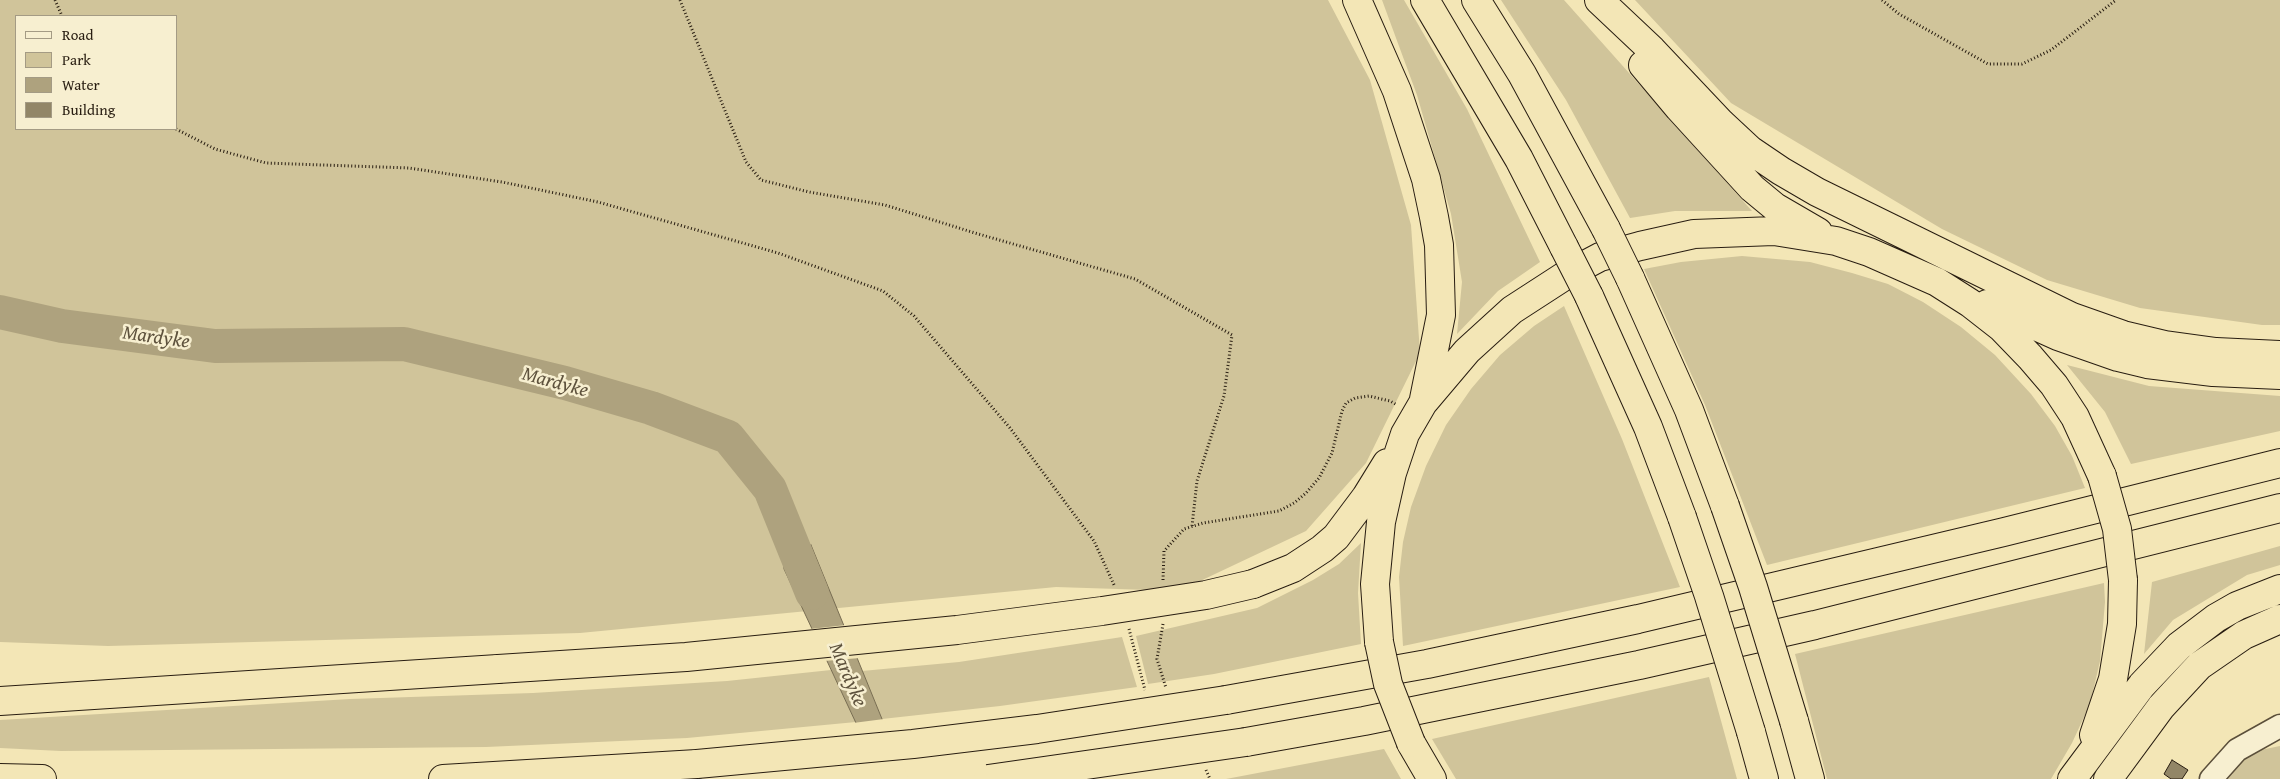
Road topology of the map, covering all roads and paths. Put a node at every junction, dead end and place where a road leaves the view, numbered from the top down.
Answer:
1 (55, 0) edge
2 (680, 0) edge
3 (1357, 0) edge
4 (1425, 0) edge
5 (1476, 0) edge
6 (1590, 0) edge
7 (1599, 0) edge
8 (1882, 0) edge
9 (2116, 0) edge
10 (62, 15) edge
11 (178, 130) edge
12 (1836, 241) junction
13 (1937, 282) junction
14 (2280, 355) edge
15 (2280, 375) edge
16 (1414, 417) junction
17 (2280, 462) edge
18 (2280, 508) edge
19 (1279, 511) dead end
20 (1192, 526) dead end
21 (2280, 589) edge
22 (1116, 591) dead end
23 (2280, 618) edge
24 (1126, 620) dead end
25 (0, 683) edge
26 (241, 686) junction
27 (1149, 699) dead end
28 (0, 701) edge
29 (2280, 726) edge
30 (0, 778) edge
31 (42, 779) edge
32 (443, 779) edge
33 (988, 779) edge
34 (1432, 779) edge
35 (1764, 779) edge
36 (1810, 779) edge
37 (2071, 779) edge
38 (2108, 779) edge
39 (2211, 779) edge

1 - 10 path
2 - 20 path
3 - 16 highway
4 - 35 highway, bridge
5 - 36 highway, bridge
6 - 12 highway
7 - 14 highway
8 - 9 path
11 - 22 path
12 - 13 highway
12 - 16 highway
13 - 15 highway
13 - 37 highway, bridge
16 - 19 path
16 - 26 highway, bridge
16 - 34 highway, bridge
17 - 32 highway, bridge
18 - 33 highway, bridge
21 - 37 highway
23 - 38 highway
24 - 27 path
25 - 26 highway
26 - 28 highway
29 - 39 lane
30 - 31 highway

